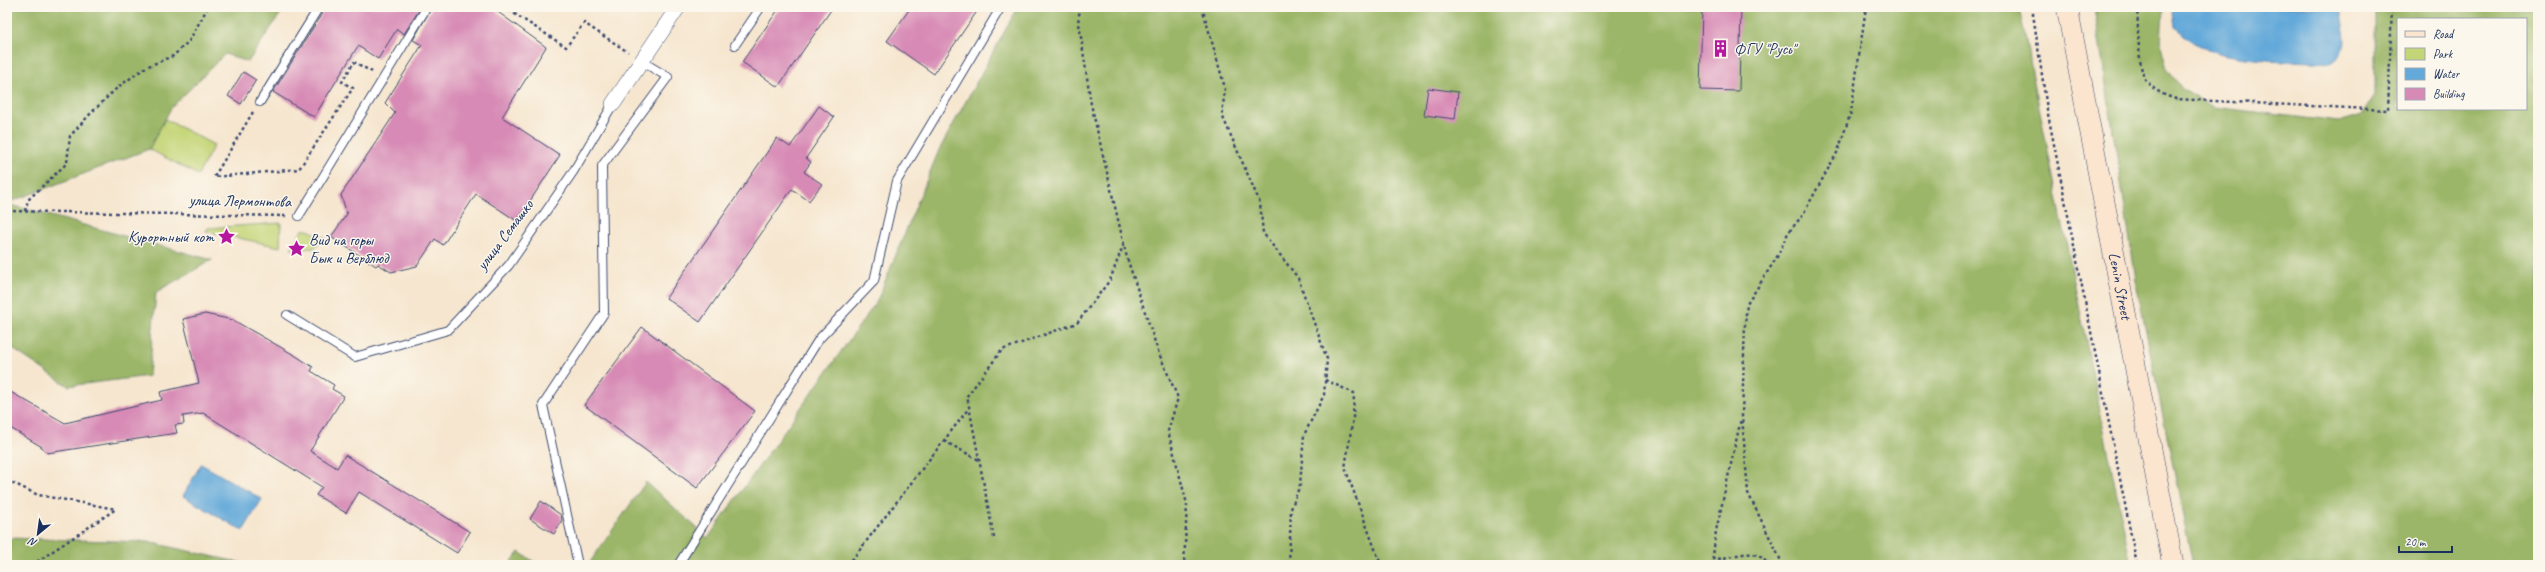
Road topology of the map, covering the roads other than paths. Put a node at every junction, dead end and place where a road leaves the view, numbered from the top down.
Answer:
1 (319, 7) edge
2 (427, 7) edge
3 (678, 7) edge
4 (761, 7) edge
5 (1001, 7) edge
6 (2067, 7) edge
7 (735, 45) dead end
8 (641, 61) junction
9 (260, 102) road end
10 (613, 104) joint
11 (299, 216) road end
12 (287, 315) dead end
13 (578, 565) edge
14 (678, 565) edge
15 (2173, 565) edge

1 - 9 lane
2 - 11 lane, улица Лермонтова
3 - 8 street, улица Семашко
4 - 7 lane
5 - 14 lane
6 - 15 main road, Lenin Street
8 - 10 street, улица Семашко
8 - 13 lane
10 - 12 lane, улица Семашко

